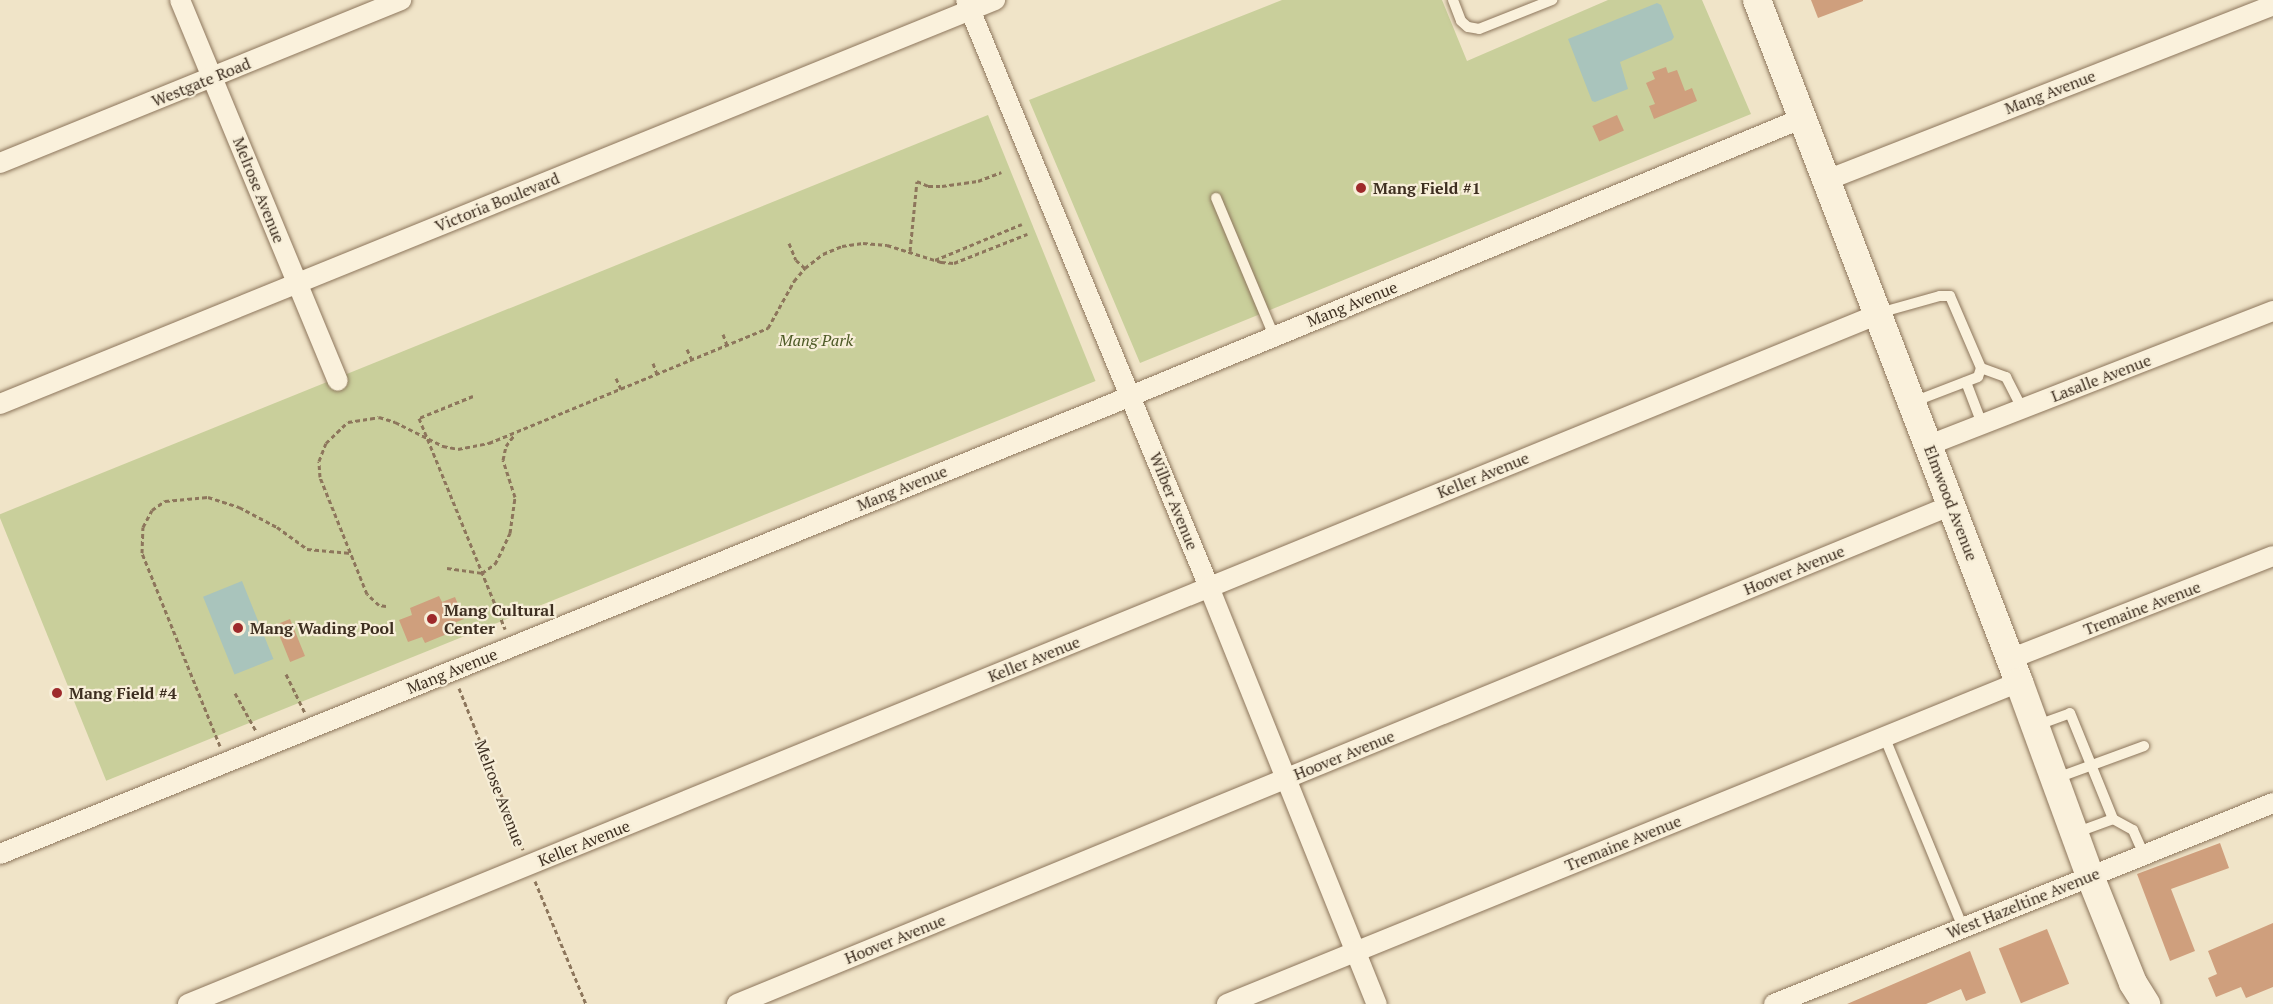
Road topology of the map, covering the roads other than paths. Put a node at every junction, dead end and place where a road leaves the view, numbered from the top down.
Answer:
1 (180, 0) edge
2 (401, 0) edge
3 (995, 0) edge
4 (1453, 0) edge
5 (1552, 0) edge
6 (1757, 0) edge
7 (968, 5) edge
8 (2273, 5) edge
9 (212, 77) junction
10 (1803, 118) junction
11 (0, 164) edge
12 (1827, 180) junction
13 (1216, 198) dead end
14 (297, 283) junction
15 (2273, 311) edge
16 (1879, 314) junction
17 (1274, 336) junction
18 (1981, 368) junction
19 (338, 381) dead end
20 (1966, 382) junction
21 (1130, 396) junction
22 (1913, 402) junction
23 (0, 404) edge
24 (2022, 409) junction
25 (1982, 424) junction
26 (1929, 445) junction
27 (1952, 505) junction
28 (2273, 556) edge
29 (1209, 587) junction
30 (2015, 671) junction
31 (2035, 726) junction
32 (1884, 736) junction
33 (2144, 746) dead end
34 (2091, 766) junction
35 (1286, 778) junction
36 (2054, 779) junction
37 (2273, 803) edge
38 (2113, 819) junction
39 (2075, 833) junction
40 (0, 855) edge
41 (2144, 855) junction
42 (2090, 876) junction
43 (1963, 928) junction
44 (1355, 952) junction
45 (2140, 997) edge
46 (188, 1004) edge
47 (737, 1004) edge
48 (1227, 1004) edge
49 (1377, 1004) edge
50 (1774, 1004) edge

1 - 9 street, Melrose Avenue
2 - 9 street, Westgate Road
3 - 7 street, Victoria Boulevard
4 - 5 lane
6 - 10 street, Elmwood Avenue
7 - 14 street, Victoria Boulevard
7 - 21 street, Wilber Avenue
8 - 12 street, Mang Avenue
9 - 11 street, Westgate Road
9 - 14 street, Melrose Avenue
10 - 12 street, Elmwood Avenue
10 - 17 street, Mang Avenue
12 - 16 street, Elmwood Avenue
13 - 17 lane
14 - 19 street, Melrose Avenue
14 - 23 street, Victoria Boulevard
15 - 24 street, Lasalle Avenue
16 - 18 lane
16 - 22 street, Elmwood Avenue
16 - 29 street, Keller Avenue
17 - 21 street, Mang Avenue
18 - 20 lane
18 - 24 lane
20 - 22 lane
20 - 25 lane
21 - 29 street, Wilber Avenue
21 - 40 street, Mang Avenue
22 - 26 street, Elmwood Avenue
24 - 25 street, Lasalle Avenue
25 - 26 street, Lasalle Avenue
26 - 27 street, Elmwood Avenue
27 - 30 street, Elmwood Avenue
27 - 35 street, Hoover Avenue
28 - 30 street, Tremaine Avenue
29 - 35 street, Wilber Avenue
29 - 46 street, Keller Avenue
30 - 31 street, Elmwood Avenue
30 - 32 street, Tremaine Avenue
31 - 34 lane
31 - 36 street, Elmwood Avenue
32 - 43 lane
32 - 44 street, Tremaine Avenue
33 - 34 lane
34 - 36 lane
34 - 38 lane
35 - 44 street, Wilber Avenue
35 - 47 street, Hoover Avenue
36 - 39 street, Elmwood Avenue
37 - 41 street, West Hazeltine Avenue
38 - 39 lane
38 - 41 lane
39 - 42 street, Elmwood Avenue
41 - 42 street, West Hazeltine Avenue
42 - 43 street, West Hazeltine Avenue
42 - 45 street, Elmwood Avenue
43 - 50 street, West Hazeltine Avenue
44 - 48 street, Tremaine Avenue
44 - 49 street, Wilber Avenue

